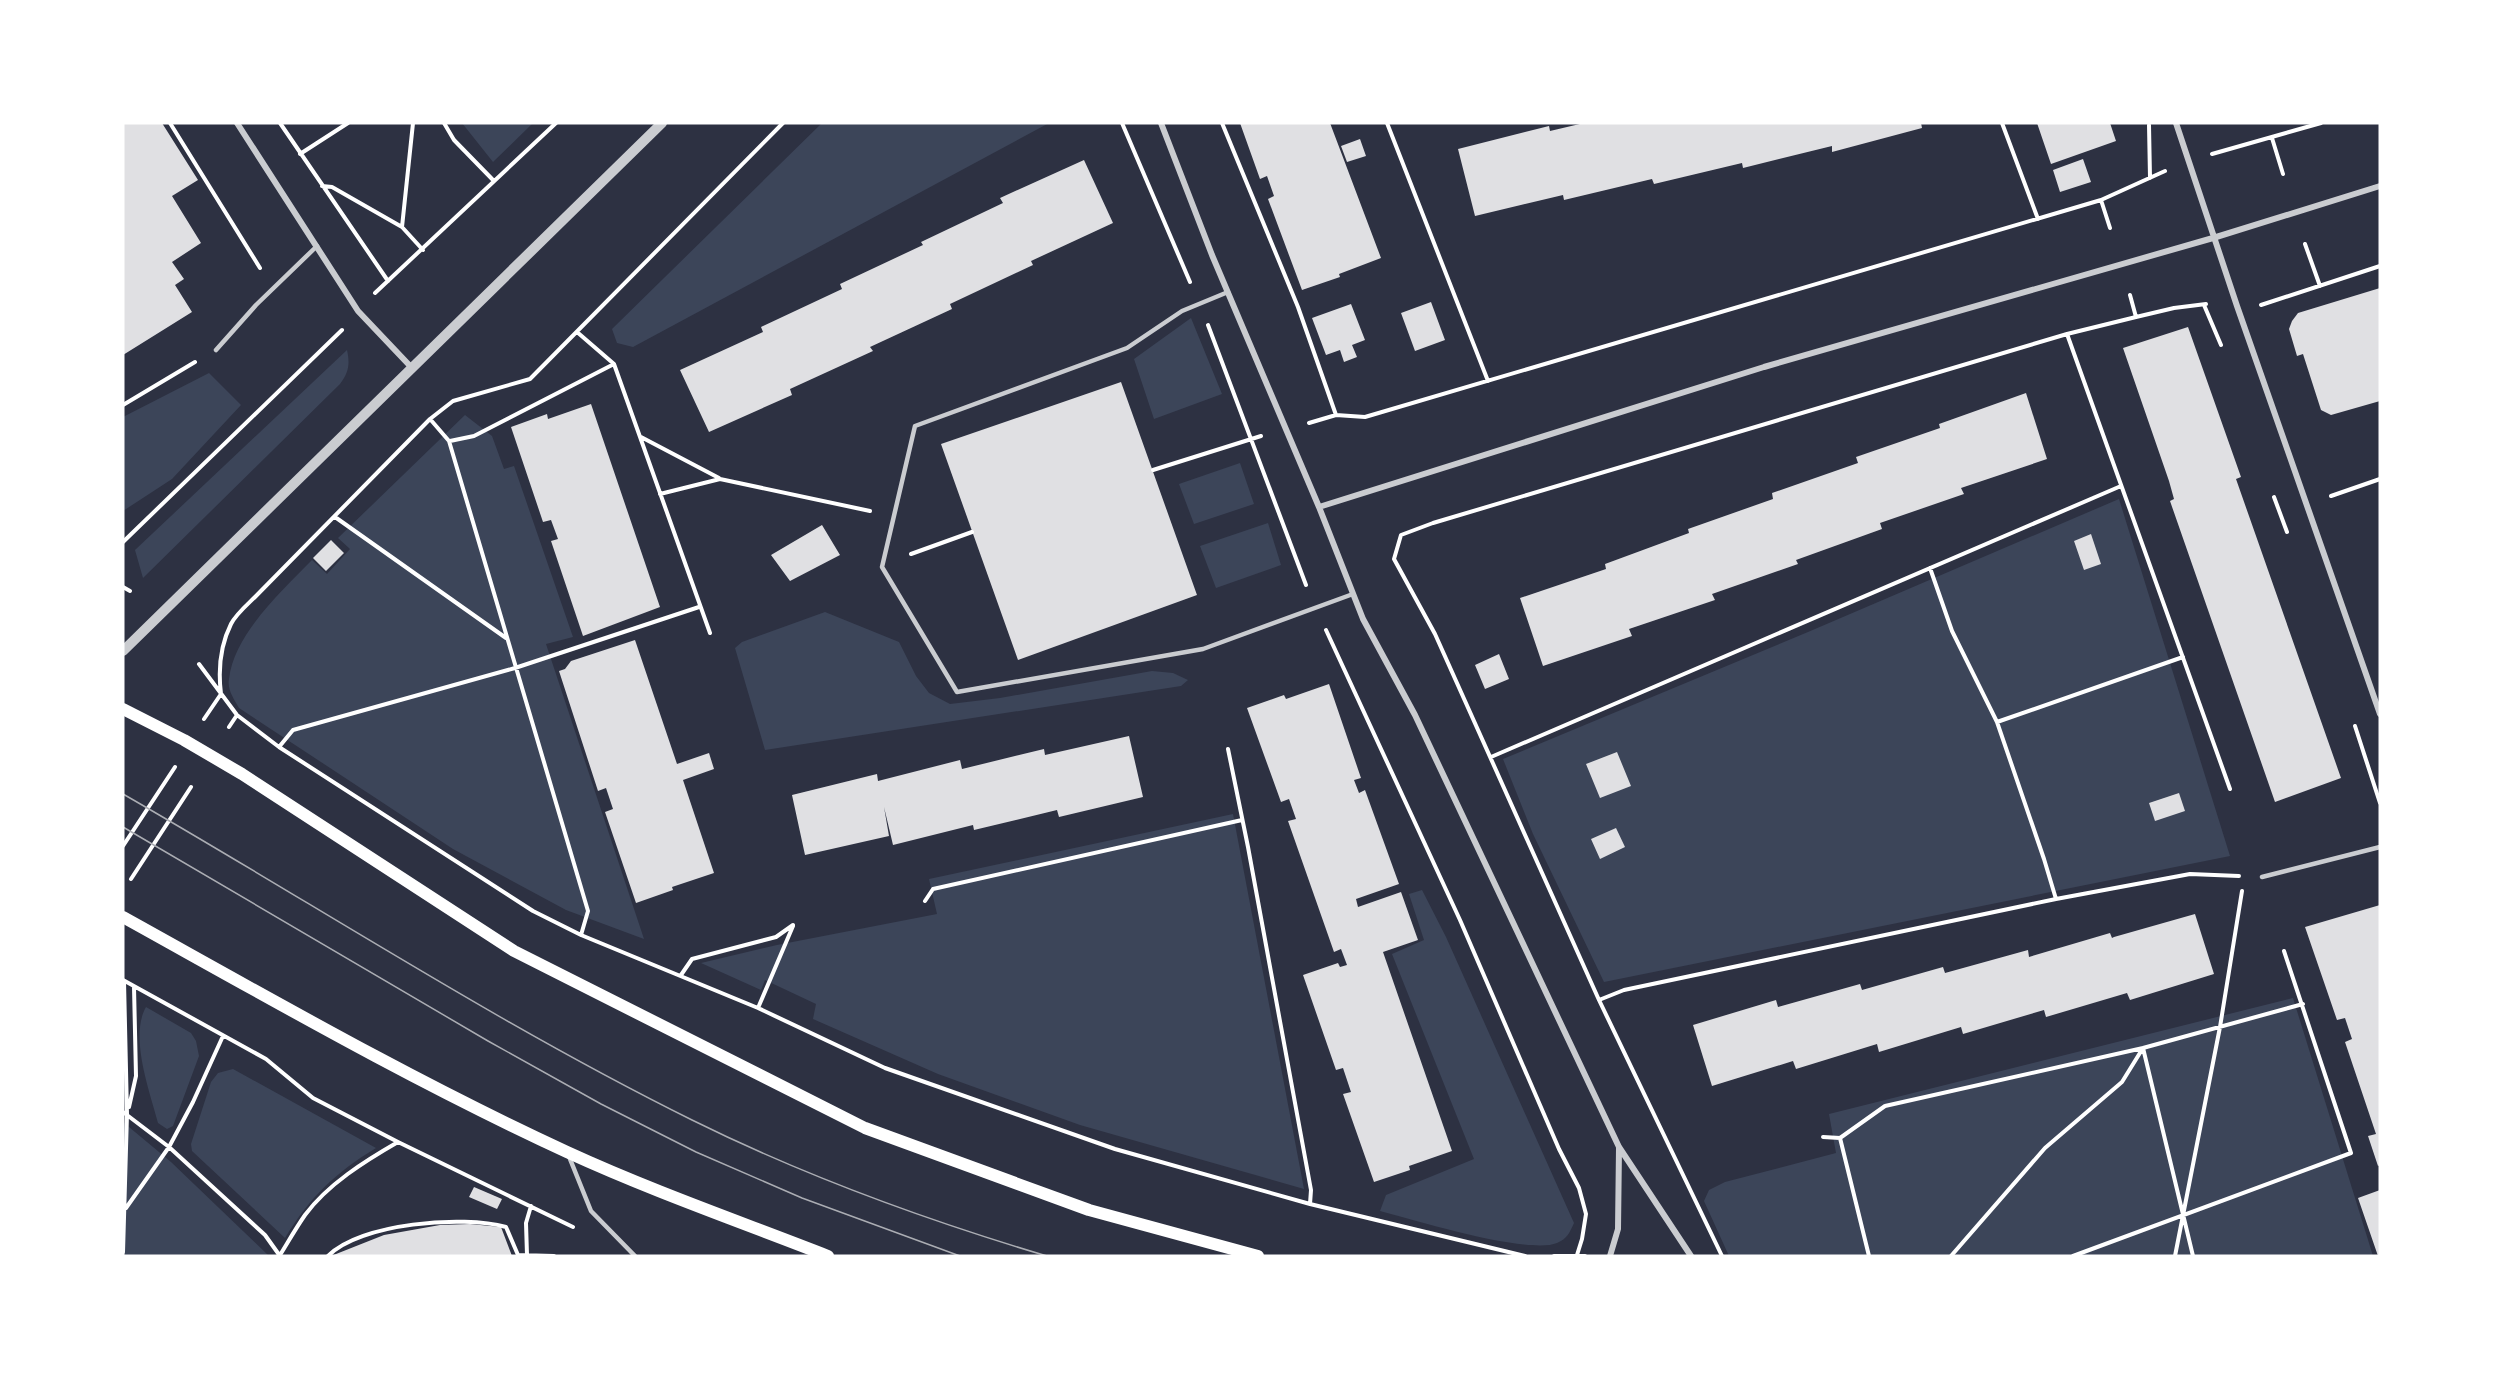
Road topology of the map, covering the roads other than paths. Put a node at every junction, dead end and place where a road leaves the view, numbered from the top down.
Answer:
1 (237, 123) edge
2 (662, 123) edge
3 (1161, 123) edge
4 (2176, 123) edge
5 (2380, 186) edge
6 (2213, 238) junction
7 (316, 246) junction
8 (1228, 292) junction
9 (216, 350) road end
10 (412, 368) junction
11 (1319, 507) junction
12 (1353, 594) junction
13 (123, 651) edge
14 (123, 710) edge
15 (2380, 714) edge
16 (2380, 847) edge
17 (2262, 877) dead end
18 (123, 917) edge
19 (1619, 1147) junction
20 (567, 1152) junction
21 (635, 1256) edge
22 (828, 1256) edge
23 (1258, 1256) edge
24 (1610, 1256) edge
25 (1691, 1256) edge

1 - 7 street
2 - 10 street
3 - 8 street
4 - 6 street
5 - 6 street
6 - 11 street
6 - 15 street
7 - 9 lane
7 - 10 street
8 - 11 street
8 - 12 lane
10 - 13 street
11 - 12 street
12 - 19 street
14 - 23 main road
16 - 17 lane
18 - 20 main road
19 - 24 street
19 - 25 street
20 - 21 lane
20 - 22 main road

